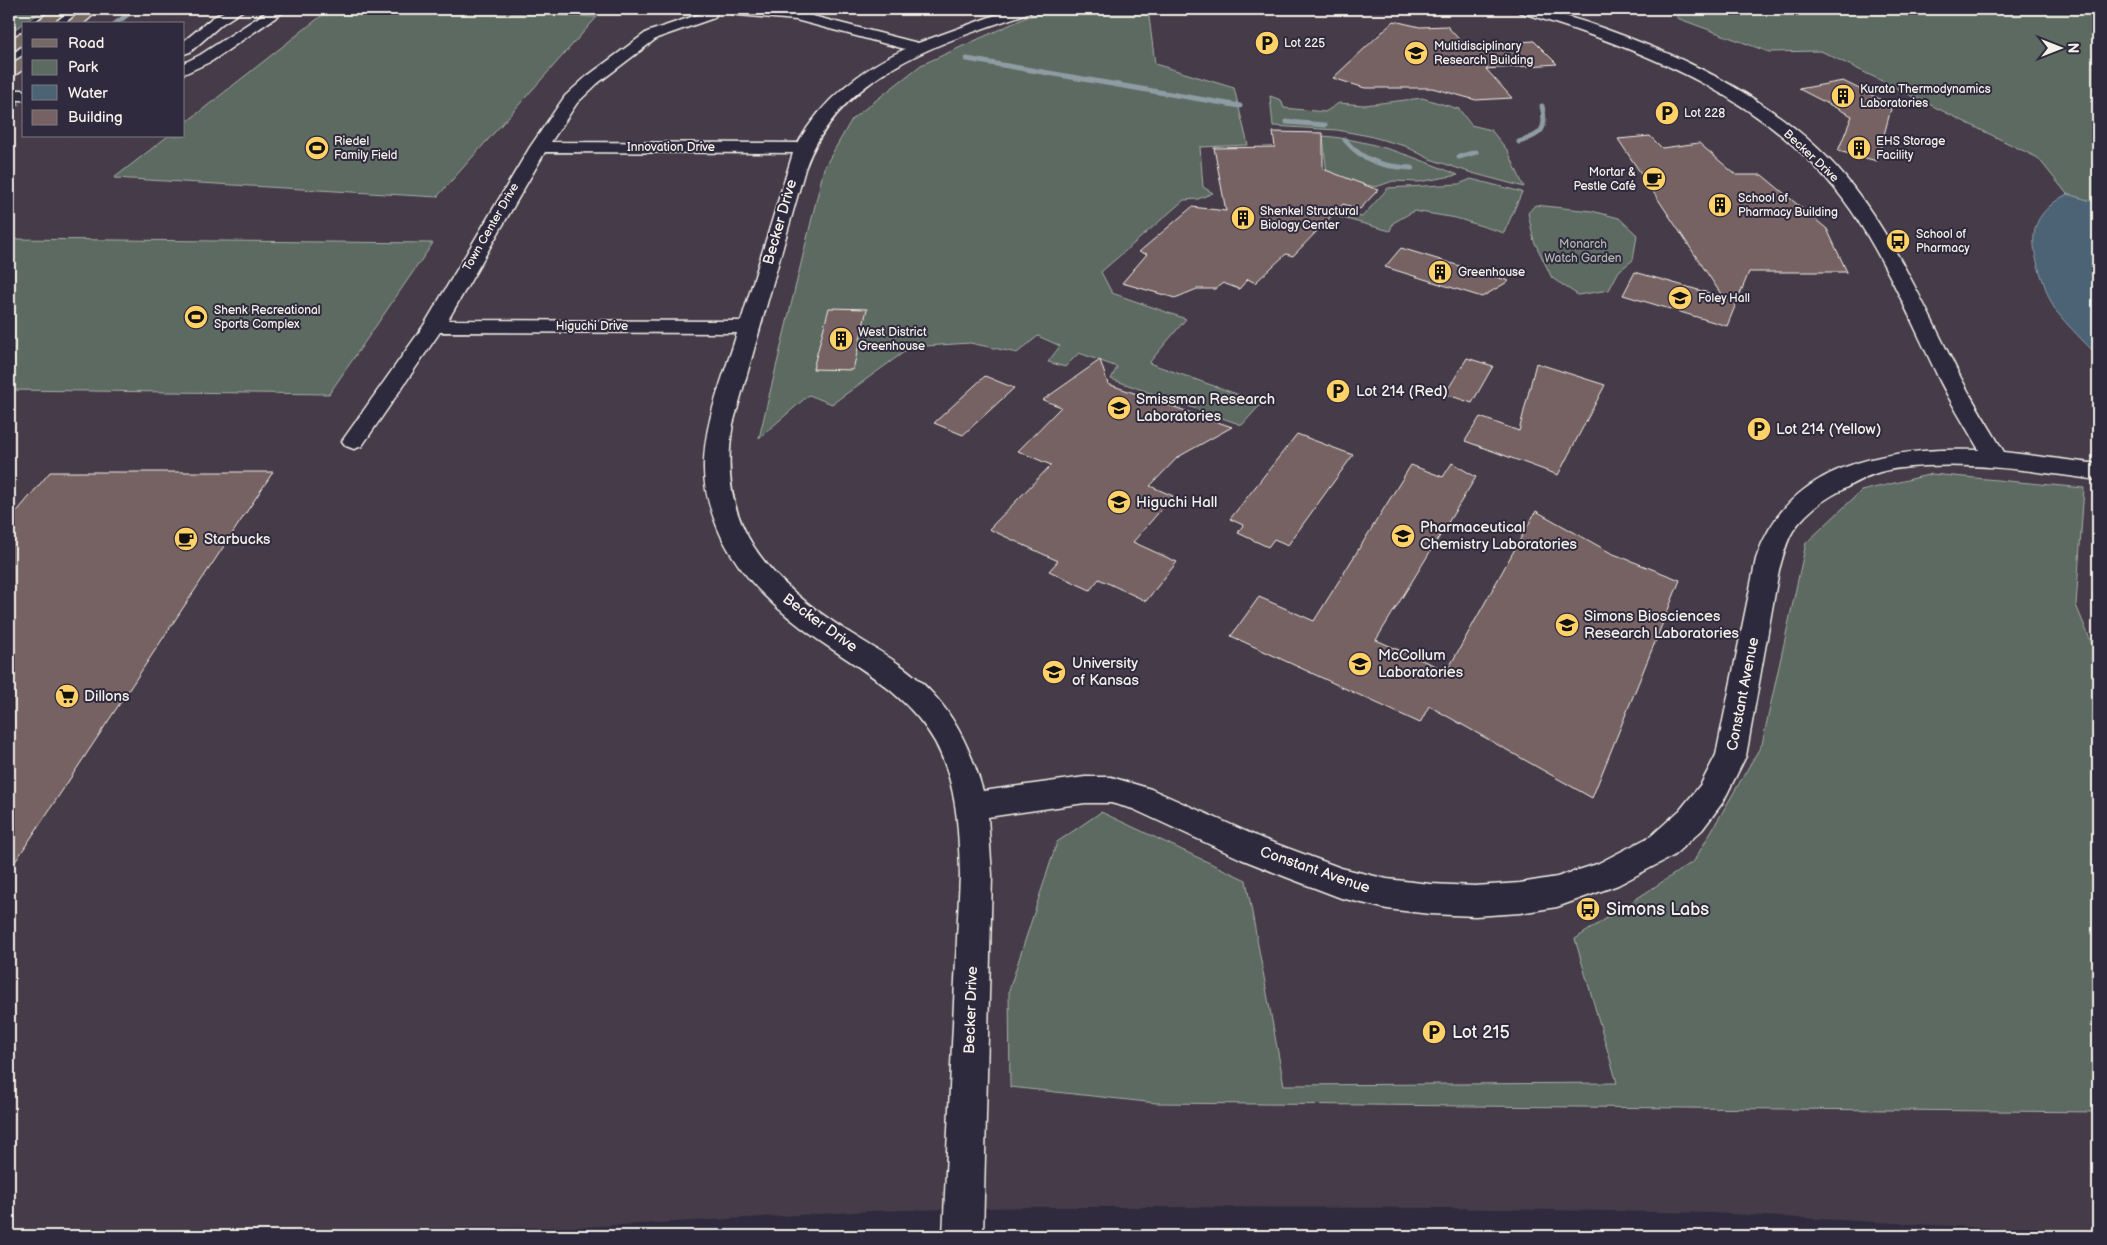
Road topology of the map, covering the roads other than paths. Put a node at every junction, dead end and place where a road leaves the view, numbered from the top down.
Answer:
1 (62, 9) edge
2 (93, 9) edge
3 (238, 9) edge
4 (281, 9) edge
5 (1026, 9) edge
6 (1524, 9) edge
7 (742, 10) edge
8 (792, 12) edge
9 (708, 15) junction
10 (44, 22) edge
11 (76, 22) edge
12 (652, 35) junction
13 (22, 37) edge
14 (9, 47) edge
15 (185, 48) edge
16 (918, 48) junction
17 (22, 62) edge
18 (185, 68) edge
19 (9, 72) edge
20 (9, 95) edge
21 (22, 95) edge
22 (539, 147) junction
23 (804, 148) junction
24 (434, 326) junction
25 (750, 327) junction
26 (354, 441) dead end
27 (1996, 458) junction
28 (2098, 472) edge
29 (971, 806) junction
30 (963, 1236) edge

1 - 10 main road
2 - 11 main road
3 - 15 street
4 - 18 street
5 - 16 street, Becker Drive
6 - 27 street, Becker Drive
7 - 8 street
7 - 9 street
8 - 16 street
9 - 12 street, Town Center Drive
9 - 12 street, Town Center Drive
12 - 22 street, Town Center Drive
13 - 14 main road
16 - 23 street, Becker Drive
17 - 19 main road
20 - 21 street
22 - 23 street, Innovation Drive
22 - 24 street, Town Center Drive
23 - 25 street, Becker Drive
24 - 25 street, Higuchi Drive
24 - 26 street, Town Center Drive
25 - 29 street, Becker Drive
27 - 28 street, Constant Avenue
27 - 29 street, Constant Avenue
29 - 30 street, Becker Drive

